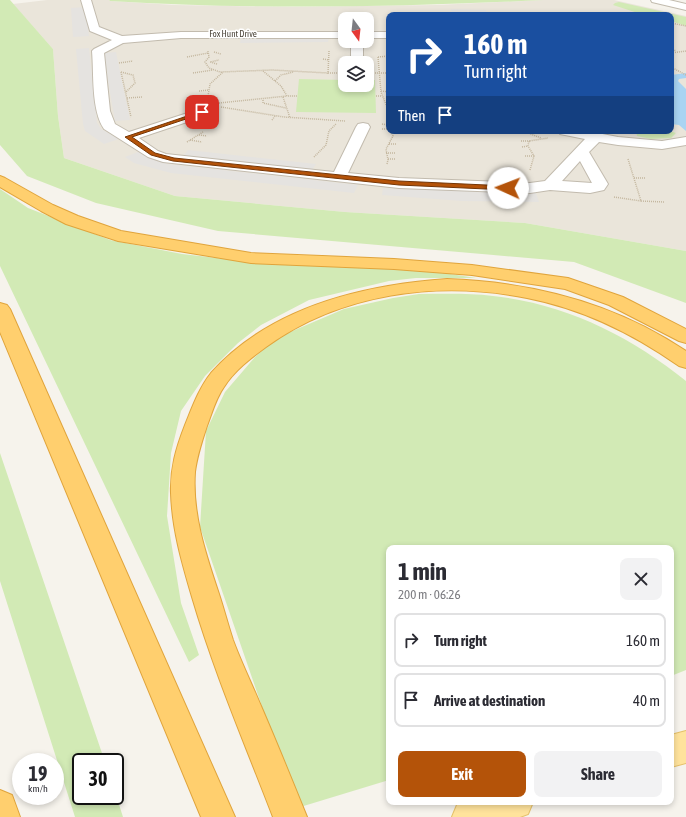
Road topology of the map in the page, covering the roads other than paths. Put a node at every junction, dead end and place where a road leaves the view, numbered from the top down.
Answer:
1 (86, 0) edge
2 (656, 0) edge
3 (686, 7) edge
4 (338, 35) edge
5 (374, 35) edge
6 (386, 35) edge
7 (121, 40) junction
8 (202, 112) dead end
9 (357, 124) road end
10 (574, 134) edge
11 (128, 137) junction
12 (596, 141) edge
13 (686, 141) edge
14 (339, 177) junction
15 (0, 181) edge
16 (550, 185) junction
17 (0, 309) edge
18 (686, 337) edge
19 (686, 361) edge
20 (686, 746) edge
21 (674, 750) edge
22 (0, 806) edge
23 (3, 817) edge
24 (218, 817) edge
25 (290, 817) edge

1 - 7 street
2 - 3 street
4 - 7 street, Fox Hunt Drive
5 - 6 street
7 - 11 street
8 - 11 street
9 - 14 street
10 - 12 street
11 - 14 street
12 - 13 street
12 - 16 street
12 - 16 street
14 - 16 street
15 - 18 highway
17 - 24 highway
19 - 25 highway
20 - 21 main road
22 - 23 highway

